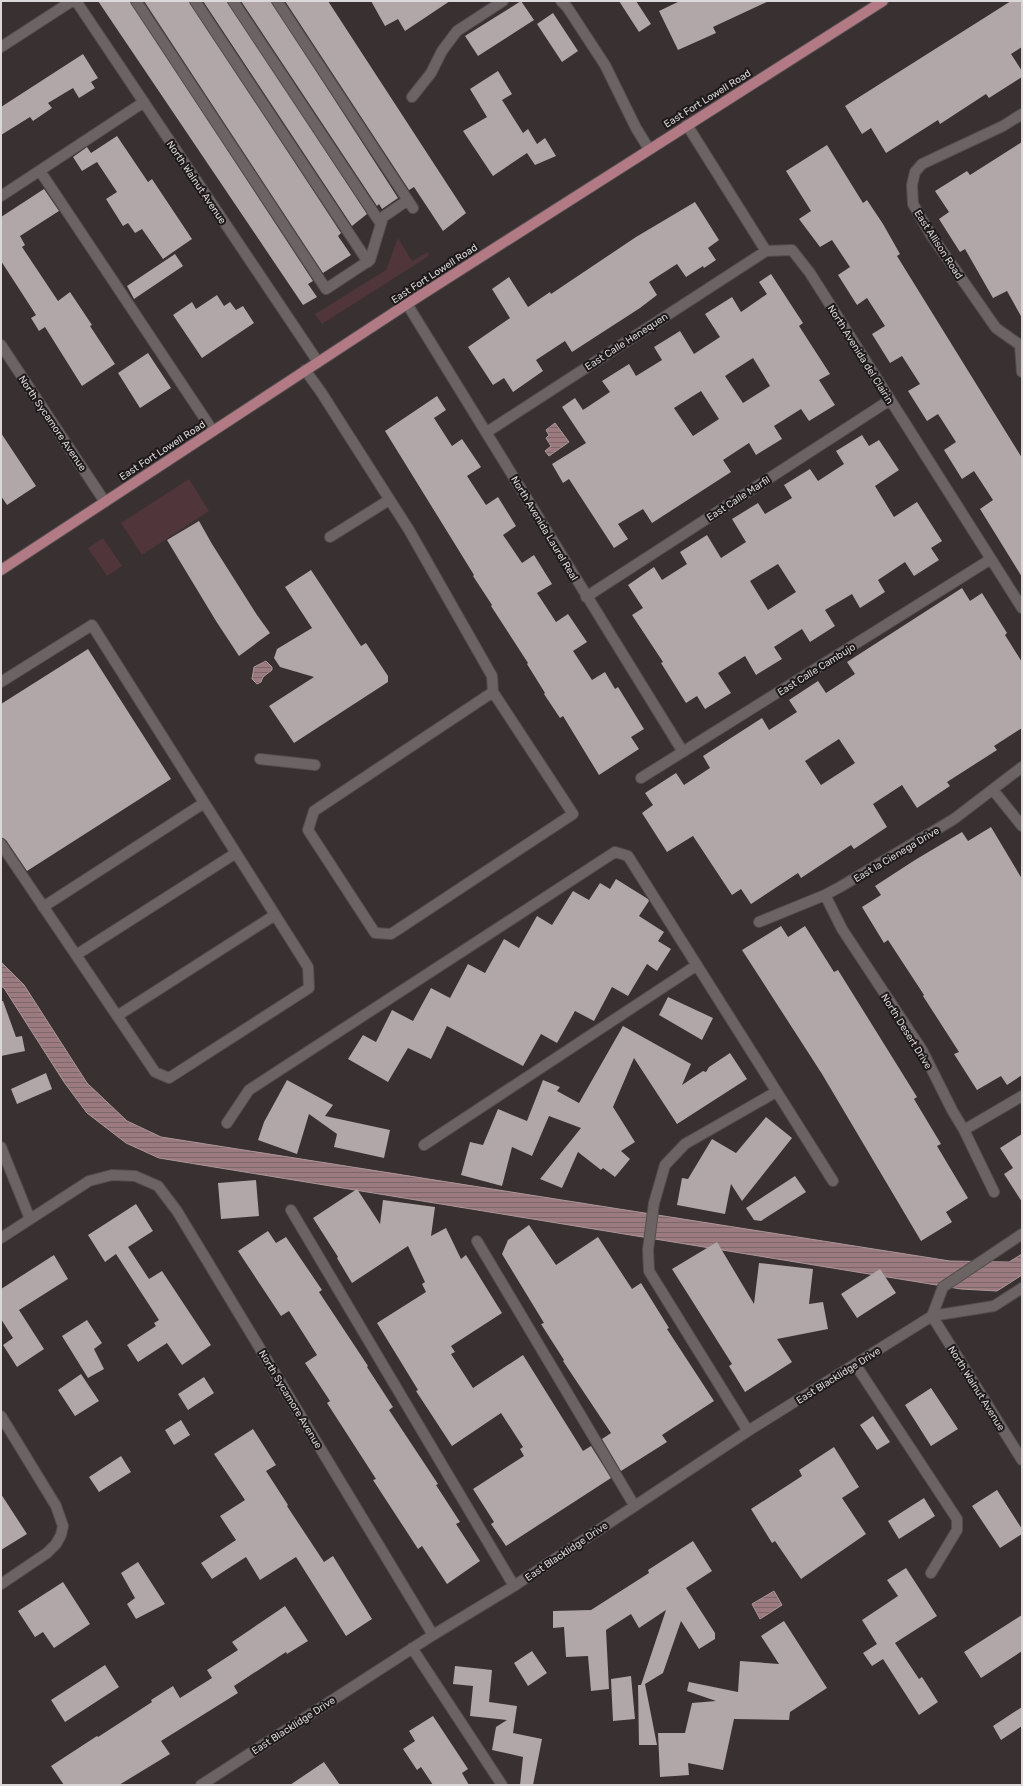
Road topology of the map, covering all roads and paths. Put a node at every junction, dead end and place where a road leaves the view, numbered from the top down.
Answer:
1 (72, 1) edge
2 (76, 1) edge
3 (136, 1) edge
4 (195, 1) edge
5 (233, 1) edge
6 (277, 1) edge
7 (504, 1) edge
8 (561, 1) edge
9 (883, 1) edge
10 (1, 47) edge
11 (412, 97) dead end
12 (144, 102) junction
13 (1022, 114) edge
14 (687, 125) junction
15 (649, 149) junction
16 (40, 171) junction
17 (1, 196) edge
18 (382, 224) junction
19 (766, 251) junction
20 (368, 262) junction
21 (407, 304) junction
22 (1, 345) edge
23 (1021, 345) edge
24 (318, 362) junction
25 (305, 370) junction
26 (1022, 372) edge
27 (890, 400) junction
28 (213, 431) junction
29 (487, 432) junction
30 (389, 500) junction
31 (105, 502) junction
32 (330, 537) dead end
33 (991, 559) junction
34 (1, 570) edge
35 (586, 596) junction
36 (1022, 608) edge
37 (1, 682) edge
38 (493, 692) junction
39 (683, 752) junction
40 (260, 759) dead end
41 (315, 765) dead end
42 (1022, 767) edge
43 (642, 778) dead end
44 (993, 790) junction
45 (204, 803) junction
46 (1022, 826) edge
47 (1, 844) edge
48 (236, 853) junction
49 (825, 895) junction
50 (43, 907) junction
51 (275, 915) junction
52 (759, 922) dead end
53 (76, 956) junction
54 (697, 966) junction
55 (117, 1016) junction
56 (776, 1092) junction
57 (1022, 1096) edge
58 (227, 1122) dead end
59 (964, 1130) junction
60 (424, 1145) dead end
61 (1, 1147) edge
62 (833, 1181) dead end
63 (994, 1192) dead end
64 (291, 1210) dead end
65 (30, 1219) junction
66 (1022, 1234) edge
67 (1, 1238) edge
68 (477, 1240) dead end
69 (1022, 1288) edge
70 (932, 1316) junction
71 (855, 1364) junction
72 (1, 1416) edge
73 (748, 1431) junction
74 (1022, 1460) edge
75 (634, 1505) junction
76 (931, 1573) dead end
77 (1, 1584) edge
78 (514, 1586) junction
79 (434, 1635) junction
80 (412, 1648) junction
81 (201, 1785) edge
82 (502, 1785) edge

1 - 10 street
2 - 12 street, North Walnut Avenue
3 - 20 street
4 - 20 street
5 - 18 street
6 - 18 street
7 - 11 street
8 - 15 street
9 - 14 main road, East Fort Lowell Road
12 - 16 street
12 - 24 street, North Walnut Avenue
13 - 23 street, East Allison Road
14 - 15 main road, East Fort Lowell Road
14 - 19 street
15 - 21 main road, East Fort Lowell Road
16 - 17 street
16 - 28 street
18 - 20 street
19 - 27 street, North Avenida del Clairin
19 - 29 street, East Calle Henequen
21 - 24 main road, East Fort Lowell Road
21 - 29 street, North Avenida Laurel Real
22 - 31 street, North Sycamore Avenue
23 - 26 street
24 - 25 main road, East Fort Lowell Road
25 - 28 main road, East Fort Lowell Road
25 - 30 street
27 - 33 street, North Avenida del Clairin
27 - 35 street, East Calle Marfil
28 - 31 main road, East Fort Lowell Road
29 - 35 street, North Avenida Laurel Real
30 - 32 street
30 - 38 street
31 - 34 main road, East Fort Lowell Road
33 - 36 street, North Avenida del Clairin
33 - 39 street, East Calle Cambujo
35 - 39 street, North Avenida Laurel Real
37 - 45 street
38 - 38 street
39 - 43 street, East Calle Cambujo
40 - 41 street
42 - 44 street, East la Cienega Drive
44 - 46 street
44 - 49 street, East la Cienega Drive
45 - 48 street
45 - 50 street
47 - 50 street
48 - 51 street
48 - 53 street
49 - 52 street, East la Cienega Drive
49 - 59 street, North Desert Drive
50 - 53 street
51 - 55 street
51 - 55 street
53 - 55 street
54 - 56 street
54 - 58 street
54 - 60 street
56 - 62 street
56 - 73 street
57 - 59 street
59 - 63 street, North Desert Drive
61 - 65 street
64 - 78 street
65 - 67 street
65 - 79 street, North Sycamore Avenue
66 - 70 street
68 - 75 street
69 - 70 street, East Blacklidge Drive
70 - 71 street, East Blacklidge Drive
70 - 74 street, North Walnut Avenue
71 - 73 street, East Blacklidge Drive
71 - 76 street
72 - 77 street
73 - 75 street, East Blacklidge Drive
75 - 78 street, East Blacklidge Drive
78 - 79 street, East Blacklidge Drive
79 - 80 street, East Blacklidge Drive
80 - 81 street, East Blacklidge Drive
80 - 82 street

